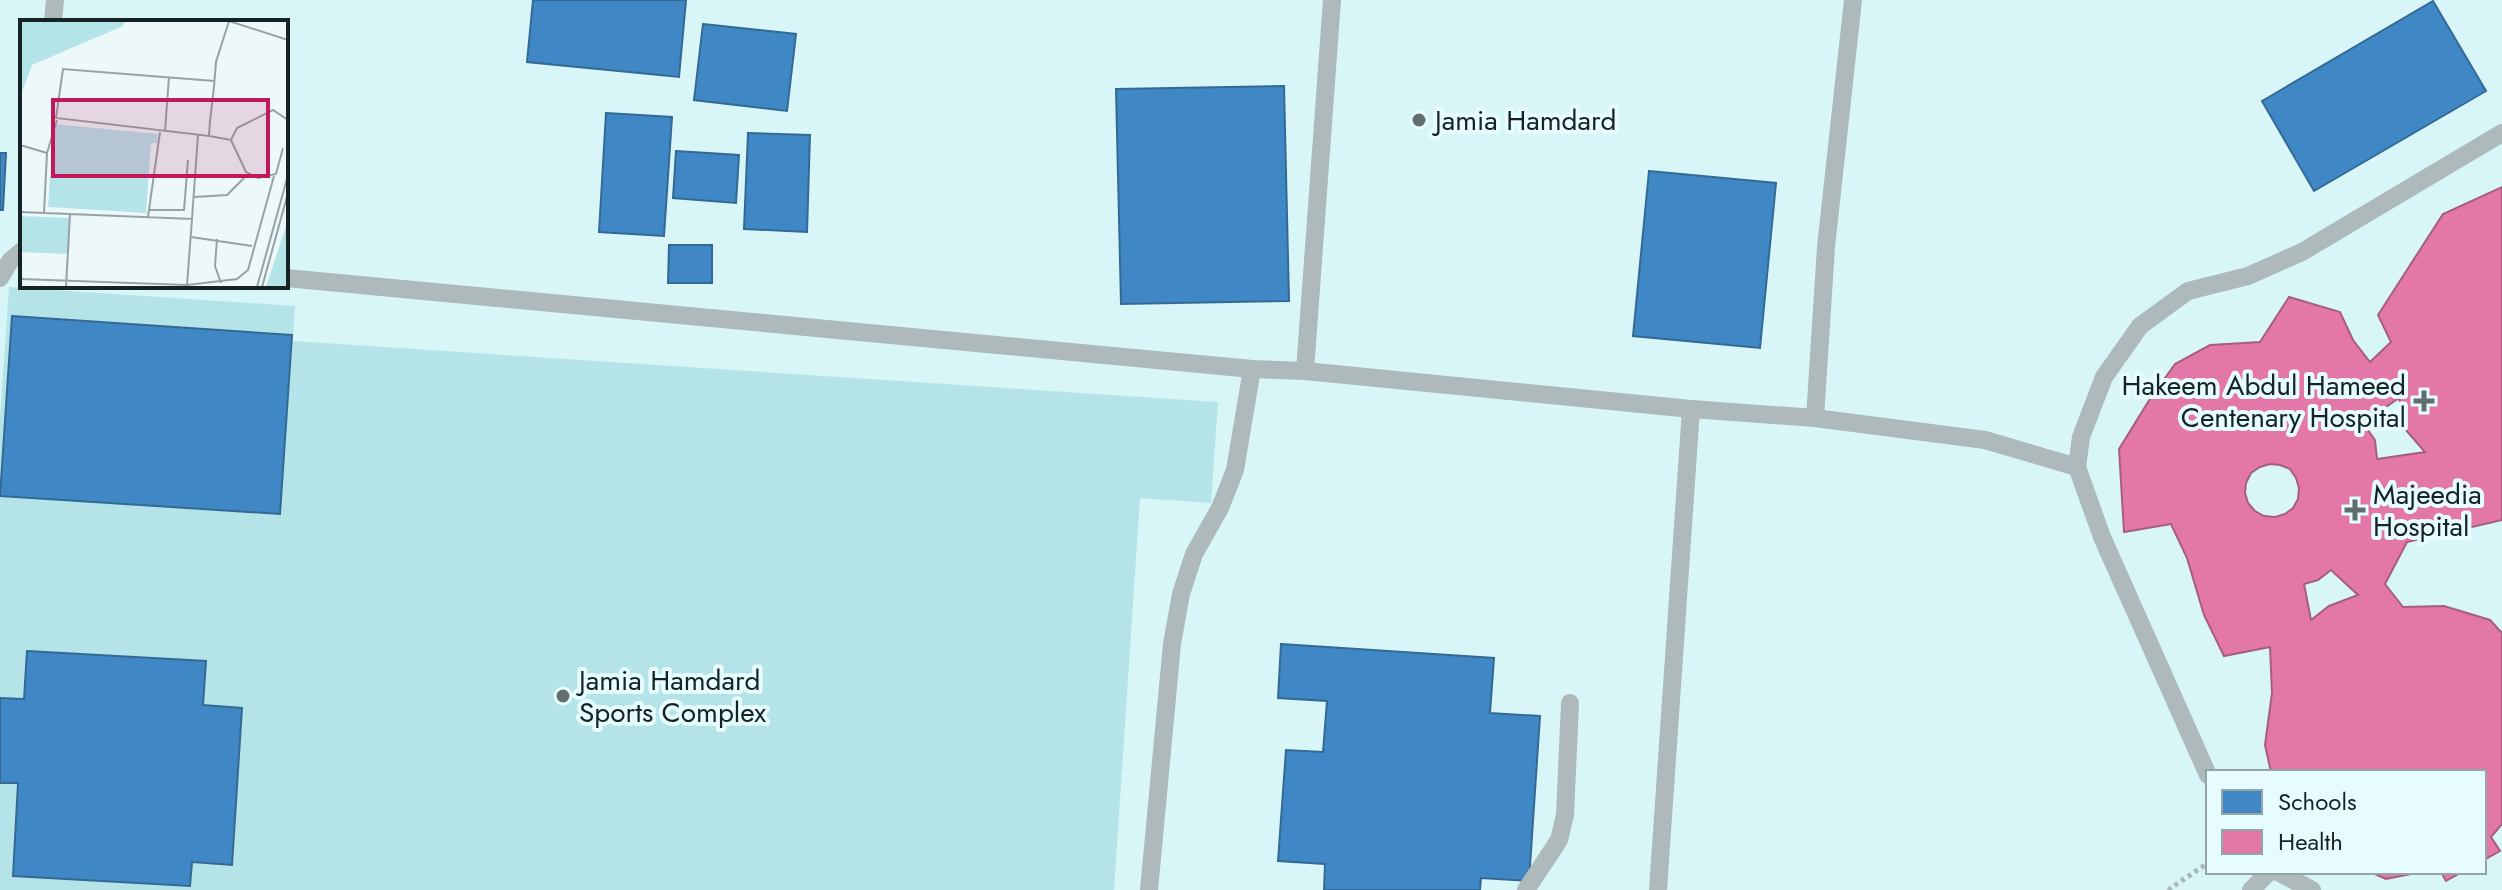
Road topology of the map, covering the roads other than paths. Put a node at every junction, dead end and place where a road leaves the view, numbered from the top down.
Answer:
1 (55, 0) edge
2 (1332, 0) edge
3 (1853, 0) edge
4 (53, 20) edge
5 (2502, 133) edge
6 (20, 253) edge
7 (0, 278) edge
8 (288, 278) edge
9 (1252, 369) junction
10 (1305, 371) junction
11 (1691, 409) junction
12 (1815, 418) junction
13 (2077, 467) junction
14 (1570, 703) dead end
15 (2206, 771) edge
16 (2267, 874) edge
17 (2282, 874) edge
18 (1149, 890) edge
19 (1526, 890) edge
20 (1658, 890) edge
21 (2251, 890) edge
22 (2312, 890) edge

1 - 4 lane
2 - 10 lane
3 - 12 lane
5 - 13 lane
6 - 7 lane
8 - 9 lane
9 - 10 lane
9 - 18 lane
10 - 11 lane
11 - 12 lane
11 - 20 lane
12 - 13 lane
13 - 15 lane
14 - 19 lane
16 - 21 lane
17 - 22 lane

